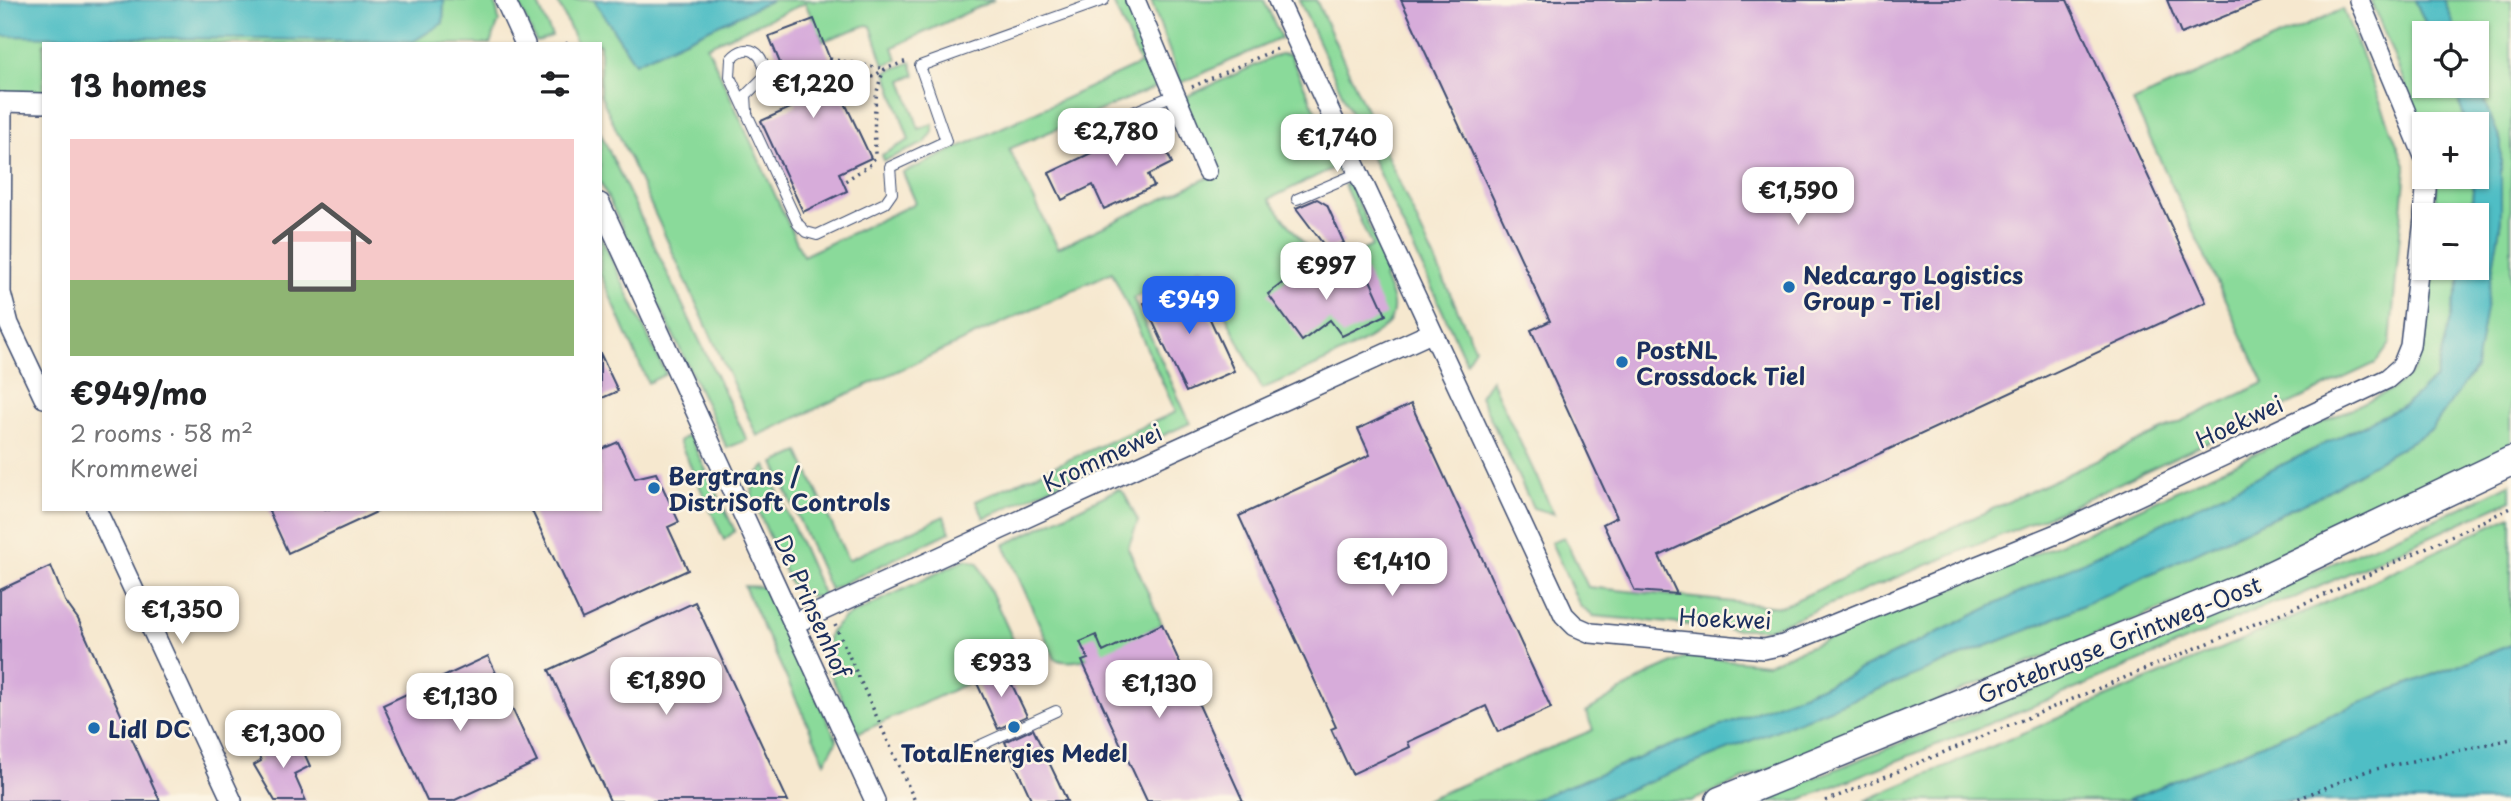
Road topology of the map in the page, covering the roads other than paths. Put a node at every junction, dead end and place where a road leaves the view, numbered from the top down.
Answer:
1 (505, 0) edge
2 (1104, 0) edge
3 (1135, 0) edge
4 (1278, 0) edge
5 (2359, 0) edge
6 (524, 42) edge
7 (1174, 95) junction
8 (1, 103) edge
9 (42, 103) edge
10 (747, 113) junction
11 (2412, 127) edge
12 (1088, 131) dead end
13 (1207, 171) dead end
14 (1358, 173) junction
15 (1297, 199) dead end
16 (602, 207) edge
17 (2417, 280) edge
18 (1431, 333) junction
19 (42, 394) edge
20 (2511, 461) edge
21 (97, 511) edge
22 (793, 624) junction
23 (1056, 711) dead end
24 (959, 755) dead end
25 (232, 801) edge
26 (876, 801) edge
27 (1720, 801) edge

1 - 6 street
2 - 10 lane
3 - 7 street
4 - 14 street, Hoekwei
5 - 11 street
7 - 12 lane
7 - 13 street
8 - 9 street
8 - 19 street
10 - 10 lane
14 - 15 lane
14 - 18 street, Hoekwei
16 - 22 street, De Prinsenhof
17 - 18 street, Hoekwei
18 - 22 street, Krommewei
20 - 27 street, Grotebrugse Grintweg-Oost
21 - 25 street
22 - 26 street, De Prinsenhof
23 - 24 lane

